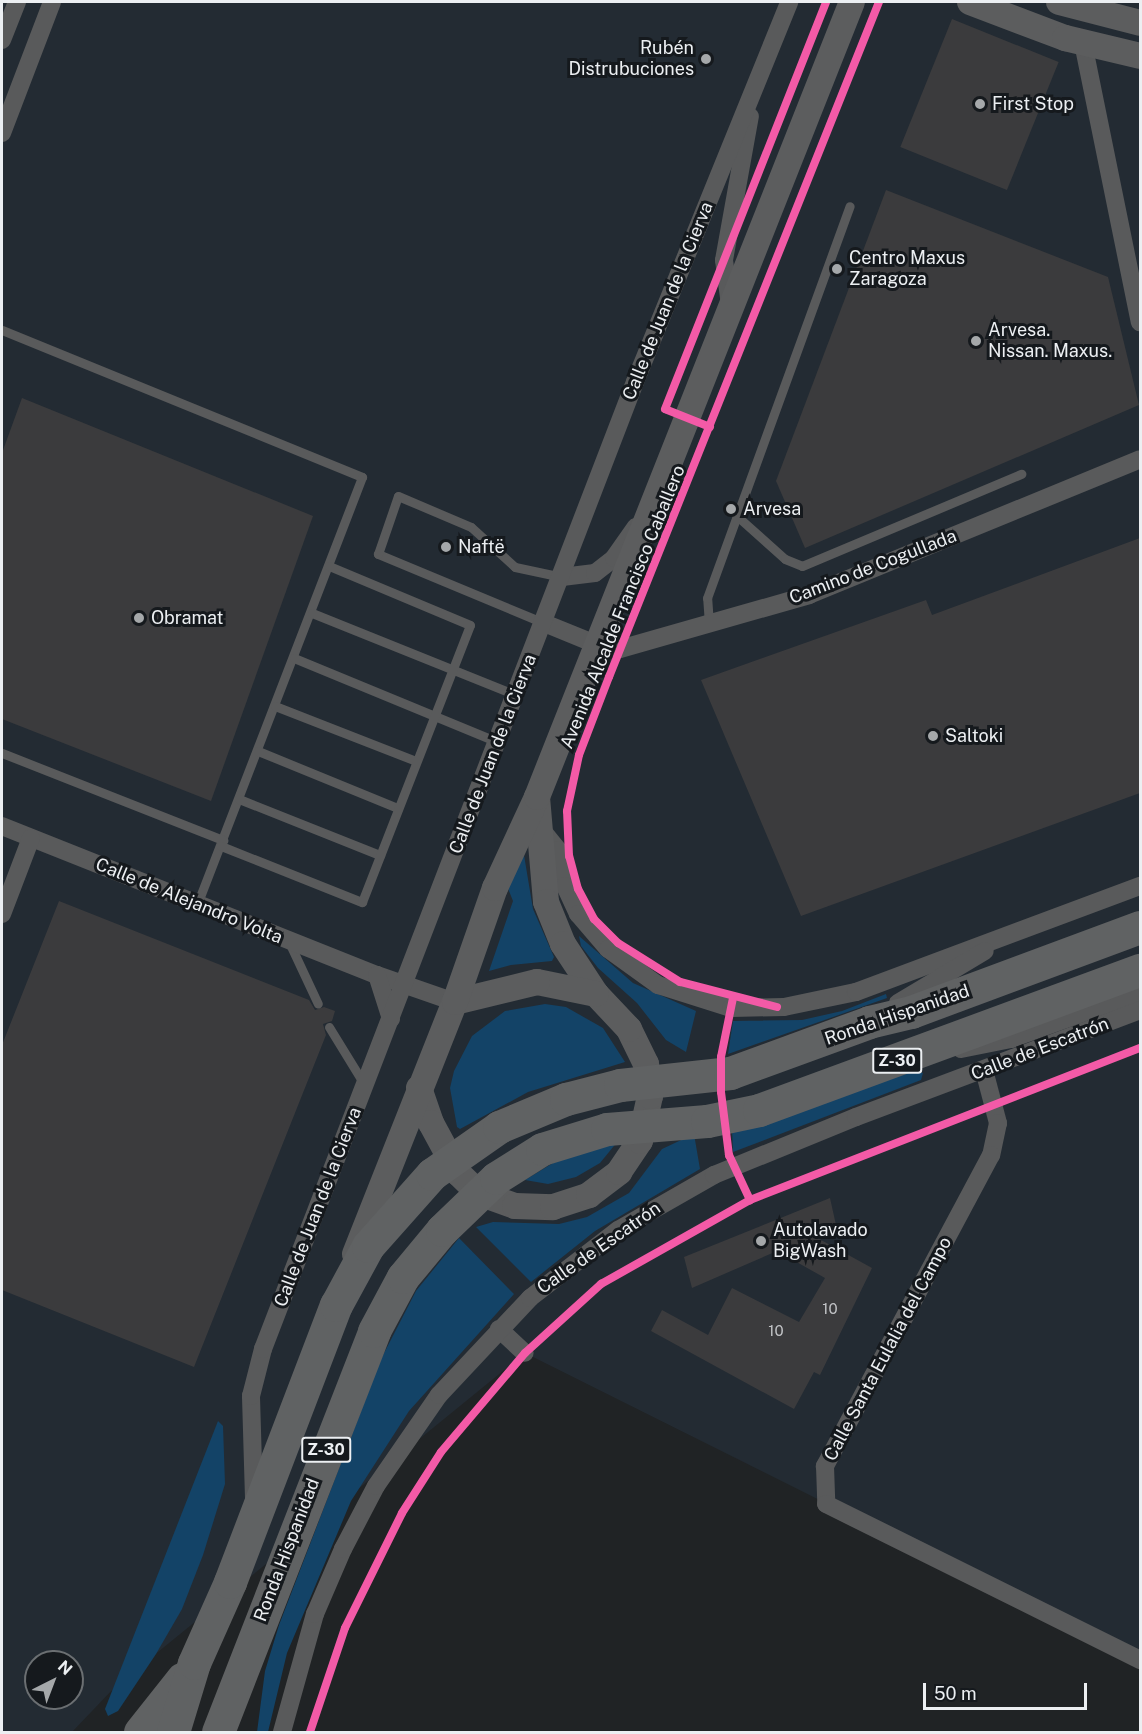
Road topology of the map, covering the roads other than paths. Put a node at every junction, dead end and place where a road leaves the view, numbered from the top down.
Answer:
1 (17, 2) edge
2 (52, 2) edge
3 (789, 2) edge
4 (852, 2) edge
5 (970, 2) edge
6 (1059, 2) edge
7 (1103, 8) edge
8 (1140, 23) edge
9 (2, 40) edge
10 (1083, 43) junction
11 (1140, 56) edge
12 (757, 79) junction
13 (2, 133) edge
14 (850, 207) dead end
15 (731, 308) junction
16 (1140, 322) edge
17 (2, 330) edge
18 (1140, 459) edge
19 (1021, 474) dead end
20 (653, 504) junction
21 (738, 517) junction
22 (329, 566) junction
23 (562, 577) junction
24 (312, 613) junction
25 (544, 623) junction
26 (709, 624) junction
27 (598, 645) junction
28 (294, 658) junction
29 (451, 669) junction
30 (516, 695) junction
31 (275, 706) junction
32 (434, 716) junction
33 (498, 742) junction
34 (258, 751) junction
35 (2, 753) edge
36 (416, 761) junction
37 (537, 797) junction
38 (239, 798) junction
39 (398, 808) junction
40 (2, 826) edge
41 (541, 829) junction
42 (31, 838) junction
43 (222, 843) junction
44 (380, 855) junction
45 (1140, 886) edge
46 (198, 903) junction
47 (2, 914) edge
48 (1140, 927) edge
49 (1006, 937) junction
50 (288, 940) junction
51 (1140, 970) edge
52 (376, 975) junction
53 (403, 983) junction
54 (1140, 992) edge
55 (596, 994) junction
56 (455, 1002) junction
57 (318, 1004) dead end
58 (1140, 1010) edge
59 (391, 1019) junction
60 (869, 1022) junction
61 (329, 1027) dead end
62 (888, 1064) junction
63 (984, 1070) junction
64 (649, 1081) junction
65 (365, 1085) junction
66 (419, 1088) junction
67 (646, 1123) junction
68 (450, 1161) junction
69 (479, 1193) junction
70 (336, 1305) junction
71 (499, 1329) junction
72 (525, 1353) dead end
73 (254, 1518) junction
74 (1140, 1660) edge
75 (194, 1663) junction
76 (238, 1679) junction
77 (140, 1732) edge
78 (173, 1732) edge
79 (218, 1732) edge
80 (239, 1732) edge
81 (282, 1732) edge

1 - 9 street
2 - 13 street
3 - 12 street, Calle de Juan de la Cierva
4 - 15 main road, Avenida Alcalde Francisco Caballero
5 - 10 main road
6 - 7 main road
7 - 8 main road
10 - 11 main road
10 - 16 street
12 - 15 street
12 - 23 street, Calle de Juan de la Cierva
14 - 21 lane
15 - 20 main road, Avenida Alcalde Francisco Caballero
17 - 22 lane
18 - 26 street, Camino de Cogullada
19 - 21 lane
20 - 23 street
20 - 27 main road, Avenida Alcalde Francisco Caballero
21 - 26 lane
22 - 24 lane
22 - 29 lane
23 - 25 street, Calle de Juan de la Cierva
23 - 25 lane
24 - 28 lane
24 - 29 lane
25 - 27 street, Camino de Cogullada
25 - 30 street, Calle de Juan de la Cierva
26 - 27 street, Camino de Cogullada
27 - 37 main road, Avenida Alcalde Francisco Caballero
28 - 31 lane
28 - 32 lane
29 - 30 lane
29 - 32 lane
30 - 33 street, Calle de Juan de la Cierva
31 - 34 lane
31 - 36 lane
32 - 33 lane
32 - 36 lane
33 - 53 street, Calle de Juan de la Cierva
34 - 38 lane
34 - 39 lane
35 - 43 lane
36 - 39 lane
37 - 41 main road, Avenida Alcalde Francisco Caballero
37 - 56 main road, Avenida Alcalde Francisco Caballero
38 - 43 lane
38 - 44 lane
39 - 44 lane
40 - 42 street, Calle de Alejandro Volta
41 - 49 street
41 - 55 main road, Avenida Alcalde Francisco Caballero
42 - 46 street, Calle de Alejandro Volta
42 - 47 street
43 - 44 lane
43 - 46 lane
45 - 49 street
46 - 50 street, Calle de Alejandro Volta
48 - 60 highway, Ronda Hispanidad / Z-30
49 - 60 street
50 - 52 street, Calle de Alejandro Volta
50 - 57 lane
51 - 62 highway, Ronda Hispanidad / Z-30
52 - 53 street, Calle de Alejandro Volta
52 - 59 street
53 - 56 street, Calle de Alejandro Volta
53 - 59 street, Calle de Juan de la Cierva
54 - 62 street, Ronda Hispanidad
55 - 56 main road
55 - 64 main road
56 - 66 main road, Ronda Hispanidad
58 - 63 street, Calle de Escatrón
59 - 65 street, Calle de Juan de la Cierva
60 - 64 highway, Ronda Hispanidad / Z-30
61 - 65 lane
62 - 67 highway, Ronda Hispanidad / Z-30
63 - 71 street, Calle de Escatrón
63 - 74 street, Calle Santa Eulalia del Campo
64 - 67 main road
64 - 68 highway, Ronda Hispanidad / Z-30
65 - 73 street, Calle de Juan de la Cierva
66 - 68 main road
66 - 70 main road, Ronda Hispanidad
67 - 69 highway, Ronda Hispanidad / Z-30
67 - 69 main road
68 - 69 main road
68 - 70 highway, Ronda Hispanidad / Z-30
69 - 76 highway, Ronda Hispanidad / Z-30
70 - 73 highway, Ronda Hispanidad / Z-30
71 - 72 street
71 - 81 street, Calle de Escatrón
73 - 75 highway, Ronda Hispanidad / Z-30
75 - 77 highway
75 - 78 highway, Ronda Hispanidad / Z-30
76 - 79 highway, Ronda Hispanidad / Z-30
76 - 80 highway

